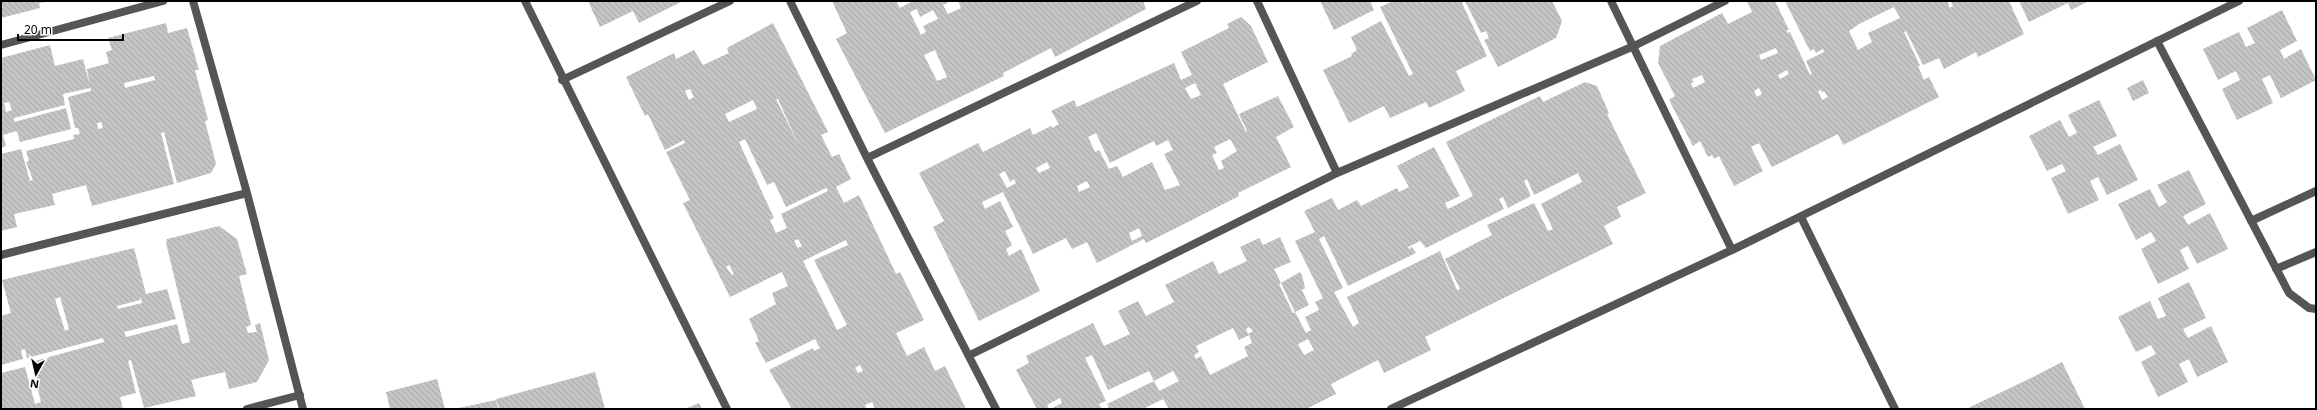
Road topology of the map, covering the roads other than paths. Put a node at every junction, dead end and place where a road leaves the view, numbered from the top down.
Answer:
1 (163, 1) edge
2 (193, 1) edge
3 (525, 1) edge
4 (730, 1) edge
5 (790, 1) edge
6 (1197, 1) edge
7 (1257, 1) edge
8 (1612, 1) edge
9 (1725, 1) edge
10 (2239, 1) edge
11 (2157, 41) junction
12 (1, 45) edge
13 (1634, 46) junction
14 (562, 80) junction
15 (867, 158) junction
16 (1338, 173) junction
17 (2316, 191) edge
18 (247, 193) junction
19 (1801, 217) junction
20 (2251, 221) junction
21 (1732, 250) junction
22 (2316, 252) edge
23 (1, 255) edge
24 (2276, 269) junction
25 (2316, 309) edge
26 (970, 355) junction
27 (300, 395) junction
28 (1409, 405) edge
29 (247, 409) edge
30 (303, 409) edge
31 (727, 409) edge
32 (996, 409) edge
33 (1390, 409) edge
34 (1894, 409) edge

1 - 12 street
2 - 18 street
3 - 14 street
4 - 14 street
5 - 15 street
6 - 15 street
7 - 16 street
8 - 13 street
9 - 13 street
10 - 11 street
11 - 19 street
11 - 20 street
13 - 16 street
13 - 21 street
14 - 31 street
15 - 26 street
16 - 26 street
17 - 20 street
18 - 23 street
18 - 27 street
19 - 21 street
19 - 34 street
20 - 24 street
21 - 28 street
22 - 24 street
24 - 25 street
26 - 32 street
27 - 29 street
27 - 30 street
28 - 33 street

